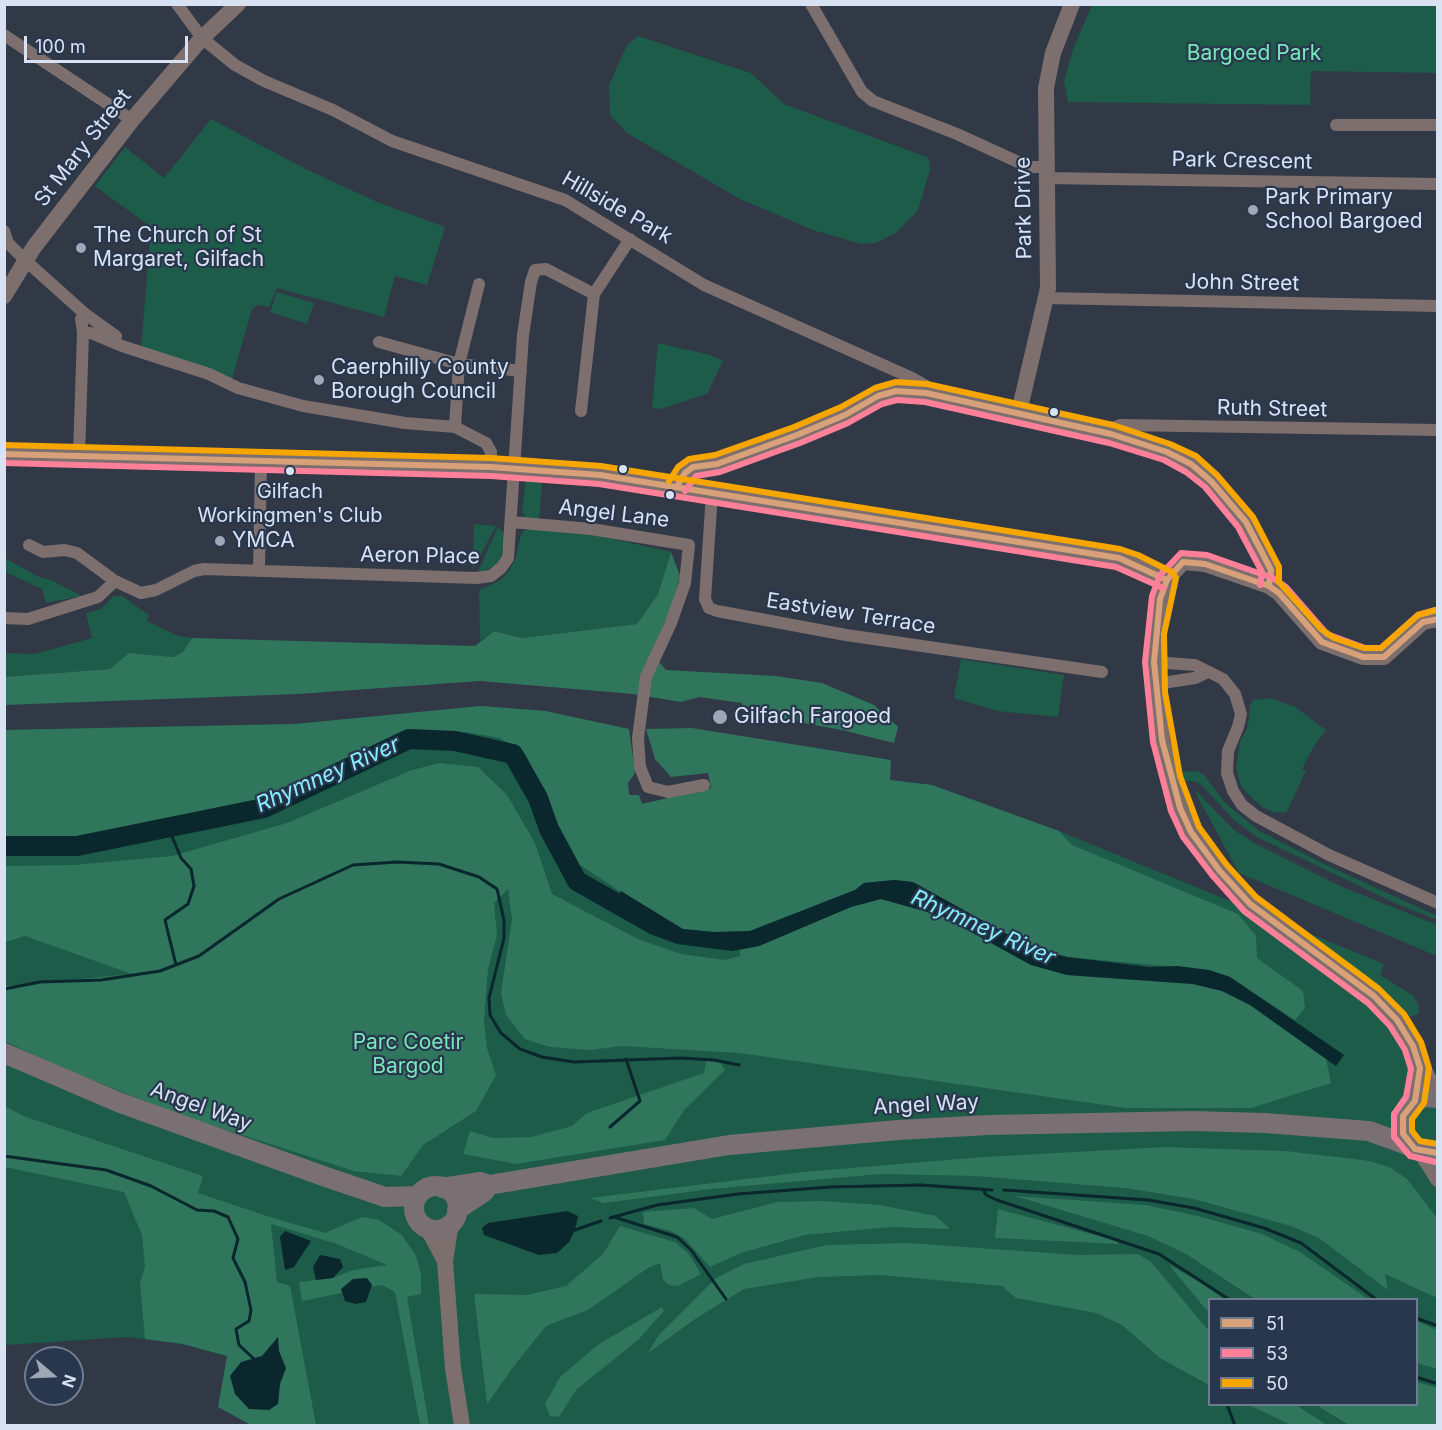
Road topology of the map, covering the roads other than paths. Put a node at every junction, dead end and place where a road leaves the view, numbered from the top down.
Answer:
1 (177, 4) edge
2 (238, 4) edge
3 (811, 4) edge
4 (1072, 4) edge
5 (4, 34) edge
6 (202, 38) junction
7 (132, 120) junction
8 (1336, 125) dead end
9 (1437, 125) edge
10 (1045, 172) junction
11 (1437, 183) edge
12 (4, 231) edge
13 (630, 239) junction
14 (26, 261) junction
15 (479, 284) dead end
16 (594, 294) junction
17 (4, 296) edge
18 (1046, 298) junction
19 (1437, 306) edge
20 (81, 319) dead end
21 (83, 333) junction
22 (123, 340) dead end
23 (379, 342) dead end
24 (459, 364) junction
25 (521, 371) junction
26 (926, 393) junction
27 (581, 411) dead end
28 (1019, 412) junction
29 (455, 427) junction
30 (1437, 430) edge
31 (1111, 434) junction
32 (4, 454) edge
33 (79, 455) junction
34 (261, 461) junction
35 (717, 464) junction
36 (491, 467) junction
37 (515, 470) junction
38 (677, 486) junction
39 (712, 493) junction
40 (511, 522) junction
41 (29, 544) dead end
42 (259, 571) junction
43 (1167, 580) junction
44 (114, 581) junction
45 (1269, 586) junction
46 (1436, 617) edge
47 (4, 618) edge
48 (1154, 662) junction
49 (1102, 672) dead end
50 (1208, 672) junction
51 (1156, 684) junction
52 (704, 784) dead end
53 (1437, 903) edge
54 (4, 1053) edge
55 (1420, 1068) junction
56 (1437, 1097) edge
57 (1409, 1109) junction
58 (1369, 1131) junction
59 (1423, 1150) edge
60 (1437, 1179) edge
61 (489, 1185) junction
62 (442, 1188) junction
63 (418, 1196) junction
64 (385, 1197) junction
65 (454, 1217) junction
66 (423, 1224) junction
67 (445, 1261) junction
68 (462, 1425) edge

1 - 6 street, Hillside Park
2 - 6 street, St Mary Street
3 - 10 street, Park Crescent
4 - 10 street, Park Drive
5 - 7 street
6 - 7 street, St Mary Street
6 - 13 street, Hillside Park
7 - 14 street, St Mary Street
8 - 9 street
10 - 11 street, Park Crescent
10 - 18 street, Park Drive
12 - 14 street
13 - 16 street
13 - 26 street, Hillside Park
14 - 17 street, St Mary Street
14 - 22 street
15 - 24 street
16 - 25 street, Aeron Place
16 - 27 street
18 - 19 street, John Street
18 - 28 street, Park Drive
20 - 21 street
21 - 29 street
21 - 33 street
23 - 24 street
24 - 25 street
24 - 29 street
25 - 37 street, Aeron Place
26 - 28 street
26 - 35 street
28 - 31 street
29 - 36 street
30 - 31 street, Ruth Street
31 - 45 street
32 - 33 street
33 - 34 street
34 - 36 street
34 - 42 street
35 - 38 street
35 - 39 street
36 - 37 street
37 - 38 street
37 - 40 street, Aeron Place
38 - 39 street
39 - 43 street
39 - 49 street, Eastview Terrace
40 - 42 street, Aeron Place
40 - 52 street, Angel Lane
41 - 44 street, Aeron Place
42 - 44 street, Aeron Place
43 - 45 street
43 - 48 street
44 - 47 street
45 - 46 street
48 - 50 street
48 - 51 street
50 - 51 street
50 - 53 street
51 - 55 street
54 - 64 main road, Angel Way
55 - 56 street
55 - 57 street
56 - 57 main road, Angel Way
57 - 58 main road, Angel Way
57 - 59 main road
58 - 59 main road, Angel Way
58 - 61 main road, Angel Way
59 - 60 street
61 - 62 main road, Angel Way
61 - 65 main road
62 - 63 main road
62 - 65 main road
63 - 64 main road, Angel Way
63 - 66 main road
64 - 66 main road, Angel Way
65 - 66 main road
65 - 67 street
66 - 67 street
67 - 68 street

